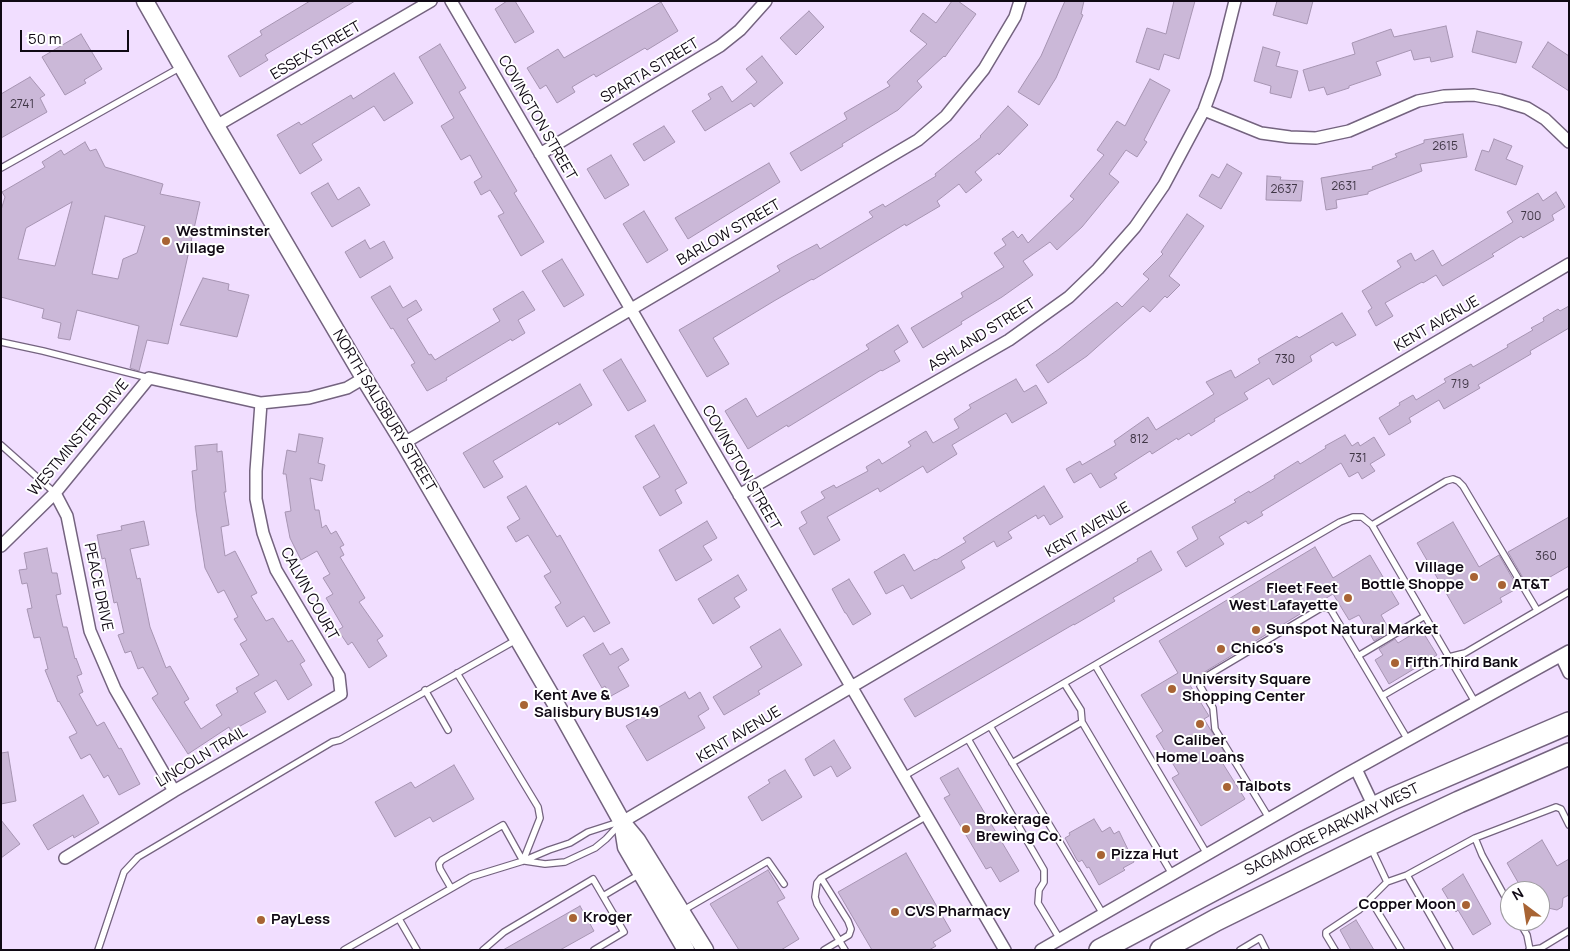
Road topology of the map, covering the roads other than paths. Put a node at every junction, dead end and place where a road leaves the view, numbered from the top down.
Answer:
1 (145, 1) edge
2 (431, 1) edge
3 (451, 1) edge
4 (766, 1) edge
5 (1020, 1) edge
6 (1235, 1) edge
7 (183, 66) junction
8 (1204, 110) junction
9 (216, 126) junction
10 (1569, 142) edge
11 (540, 154) junction
12 (1, 168) edge
13 (1569, 264) edge
14 (630, 308) junction
15 (1, 342) edge
16 (149, 378) junction
17 (364, 378) junction
18 (261, 403) junction
19 (404, 443) junction
20 (1, 445) edge
21 (55, 493) junction
22 (739, 495) junction
23 (1372, 525) junction
24 (1, 546) edge
25 (1569, 592) edge
26 (1537, 610) junction
27 (1425, 616) junction
28 (518, 639) junction
29 (1565, 654) edge
30 (1358, 656) junction
31 (1449, 657) junction
32 (1095, 665) junction
33 (457, 673) junction
34 (1569, 673) edge
35 (339, 676) joint
36 (1064, 683) junction
37 (851, 686) junction
38 (425, 690) junction
39 (1382, 696) junction
40 (1475, 702) junction
41 (1082, 722) junction
42 (1569, 723) edge
43 (990, 726) junction
44 (448, 730) dead end
45 (968, 739) junction
46 (1408, 740) junction
47 (1569, 754) edge
48 (1012, 762) junction
49 (1356, 769) junction
50 (904, 776) junction
51 (174, 791) junction
52 (1375, 809) junction
53 (927, 816) junction
54 (1269, 818) junction
55 (622, 822) junction
56 (1569, 825) edge
57 (1475, 838) junction
58 (1370, 844) junction
59 (1207, 854) junction
60 (65, 858) dead end
61 (523, 861) junction
62 (641, 873) junction
63 (1172, 874) junction
64 (1407, 875) junction
65 (821, 878) junction
66 (1386, 882) junction
67 (784, 884) dead end
68 (450, 888) junction
69 (1500, 888) edge
70 (603, 896) junction
71 (1370, 899) junction
72 (682, 911) junction
73 (1104, 914) junction
74 (399, 919) junction
75 (1524, 931) edge
76 (1569, 931) edge
77 (1060, 940) junction
78 (840, 941) junction
79 (685, 949) edge
80 (98, 950) edge
81 (344, 950) edge
82 (417, 950) edge
83 (483, 950) edge
84 (594, 950) edge
85 (705, 950) edge
86 (824, 950) edge
87 (845, 950) edge
88 (1005, 950) edge
89 (1040, 950) edge
90 (1100, 950) edge
91 (1161, 950) edge
92 (1240, 950) edge
93 (1266, 950) edge
94 (1334, 950) edge
95 (1401, 950) edge
96 (1450, 950) edge
97 (1529, 950) edge

1 - 7 street, NORTH SALISBURY STREET
2 - 9 street, ESSEX STREET
3 - 11 street, COVINGTON STREET
4 - 11 street, SPARTA STREET
5 - 14 street, BARLOW STREET
6 - 8 street, ASHLAND STREET
7 - 9 street, NORTH SALISBURY STREET
7 - 12 lane
8 - 10 street
8 - 22 street, ASHLAND STREET
9 - 17 street, NORTH SALISBURY STREET
11 - 14 street, COVINGTON STREET
13 - 37 street, KENT AVENUE
14 - 19 street, BARLOW STREET
14 - 22 street, COVINGTON STREET
15 - 16 lane
16 - 18 street, WESTMINSTER DRIVE
16 - 21 street, WESTMINSTER DRIVE
17 - 18 street, WESTMINSTER DRIVE
17 - 19 street, NORTH SALISBURY STREET
18 - 35 street, CALVIN COURT
19 - 28 street, NORTH SALISBURY STREET
20 - 21 lane
21 - 24 street, WESTMINSTER DRIVE
21 - 51 street, PEACE DRIVE
22 - 37 street, COVINGTON STREET
23 - 26 lane
23 - 27 lane
23 - 32 lane
25 - 26 lane
26 - 31 lane
27 - 30 lane
27 - 31 lane
28 - 33 lane
28 - 55 street, NORTH SALISBURY STREET
29 - 34 street
29 - 40 street
30 - 39 lane
30 - 54 lane
31 - 39 lane
31 - 40 lane
32 - 36 lane
32 - 59 lane
33 - 38 lane
33 - 61 lane
35 - 51 street, LINCOLN TRAIL
36 - 41 lane
36 - 43 lane
37 - 50 street, COVINGTON STREET
37 - 55 street, KENT AVENUE
38 - 44 lane
38 - 80 lane
39 - 46 lane
40 - 46 street
41 - 48 lane
41 - 63 lane
42 - 52 highway, SAGAMORE PARKWAY WEST
43 - 45 lane
43 - 48 lane
45 - 50 lane
45 - 77 lane
46 - 49 street
47 - 58 highway, SAGAMORE PARKWAY WEST
48 - 73 lane
49 - 52 street
49 - 54 street
50 - 53 street, COVINGTON STREET
51 - 60 street, LINCOLN TRAIL
52 - 90 highway, SAGAMORE PARKWAY WEST
53 - 65 lane
53 - 88 street, COVINGTON STREET
54 - 59 street
55 - 61 lane
55 - 61 lane
55 - 62 street, NORTH SALISBURY STREET
55 - 72 street, NORTH SALISBURY STREET
56 - 57 lane
57 - 64 lane
57 - 69 lane
58 - 66 lane
58 - 91 highway, SAGAMORE PARKWAY WEST
59 - 63 street
61 - 68 lane
61 - 68 lane
62 - 70 lane
62 - 79 street, NORTH SALISBURY STREET
63 - 73 street
64 - 66 lane
64 - 96 lane
65 - 78 lane
65 - 78 lane
66 - 71 lane
67 - 72 lane
68 - 74 lane
70 - 83 lane
70 - 84 lane
71 - 94 lane
71 - 95 lane
72 - 85 street, NORTH SALISBURY STREET
73 - 77 street
74 - 81 lane
74 - 82 lane
75 - 97 lane
76 - 97 lane
77 - 89 street
78 - 86 lane
78 - 87 lane
92 - 93 lane

